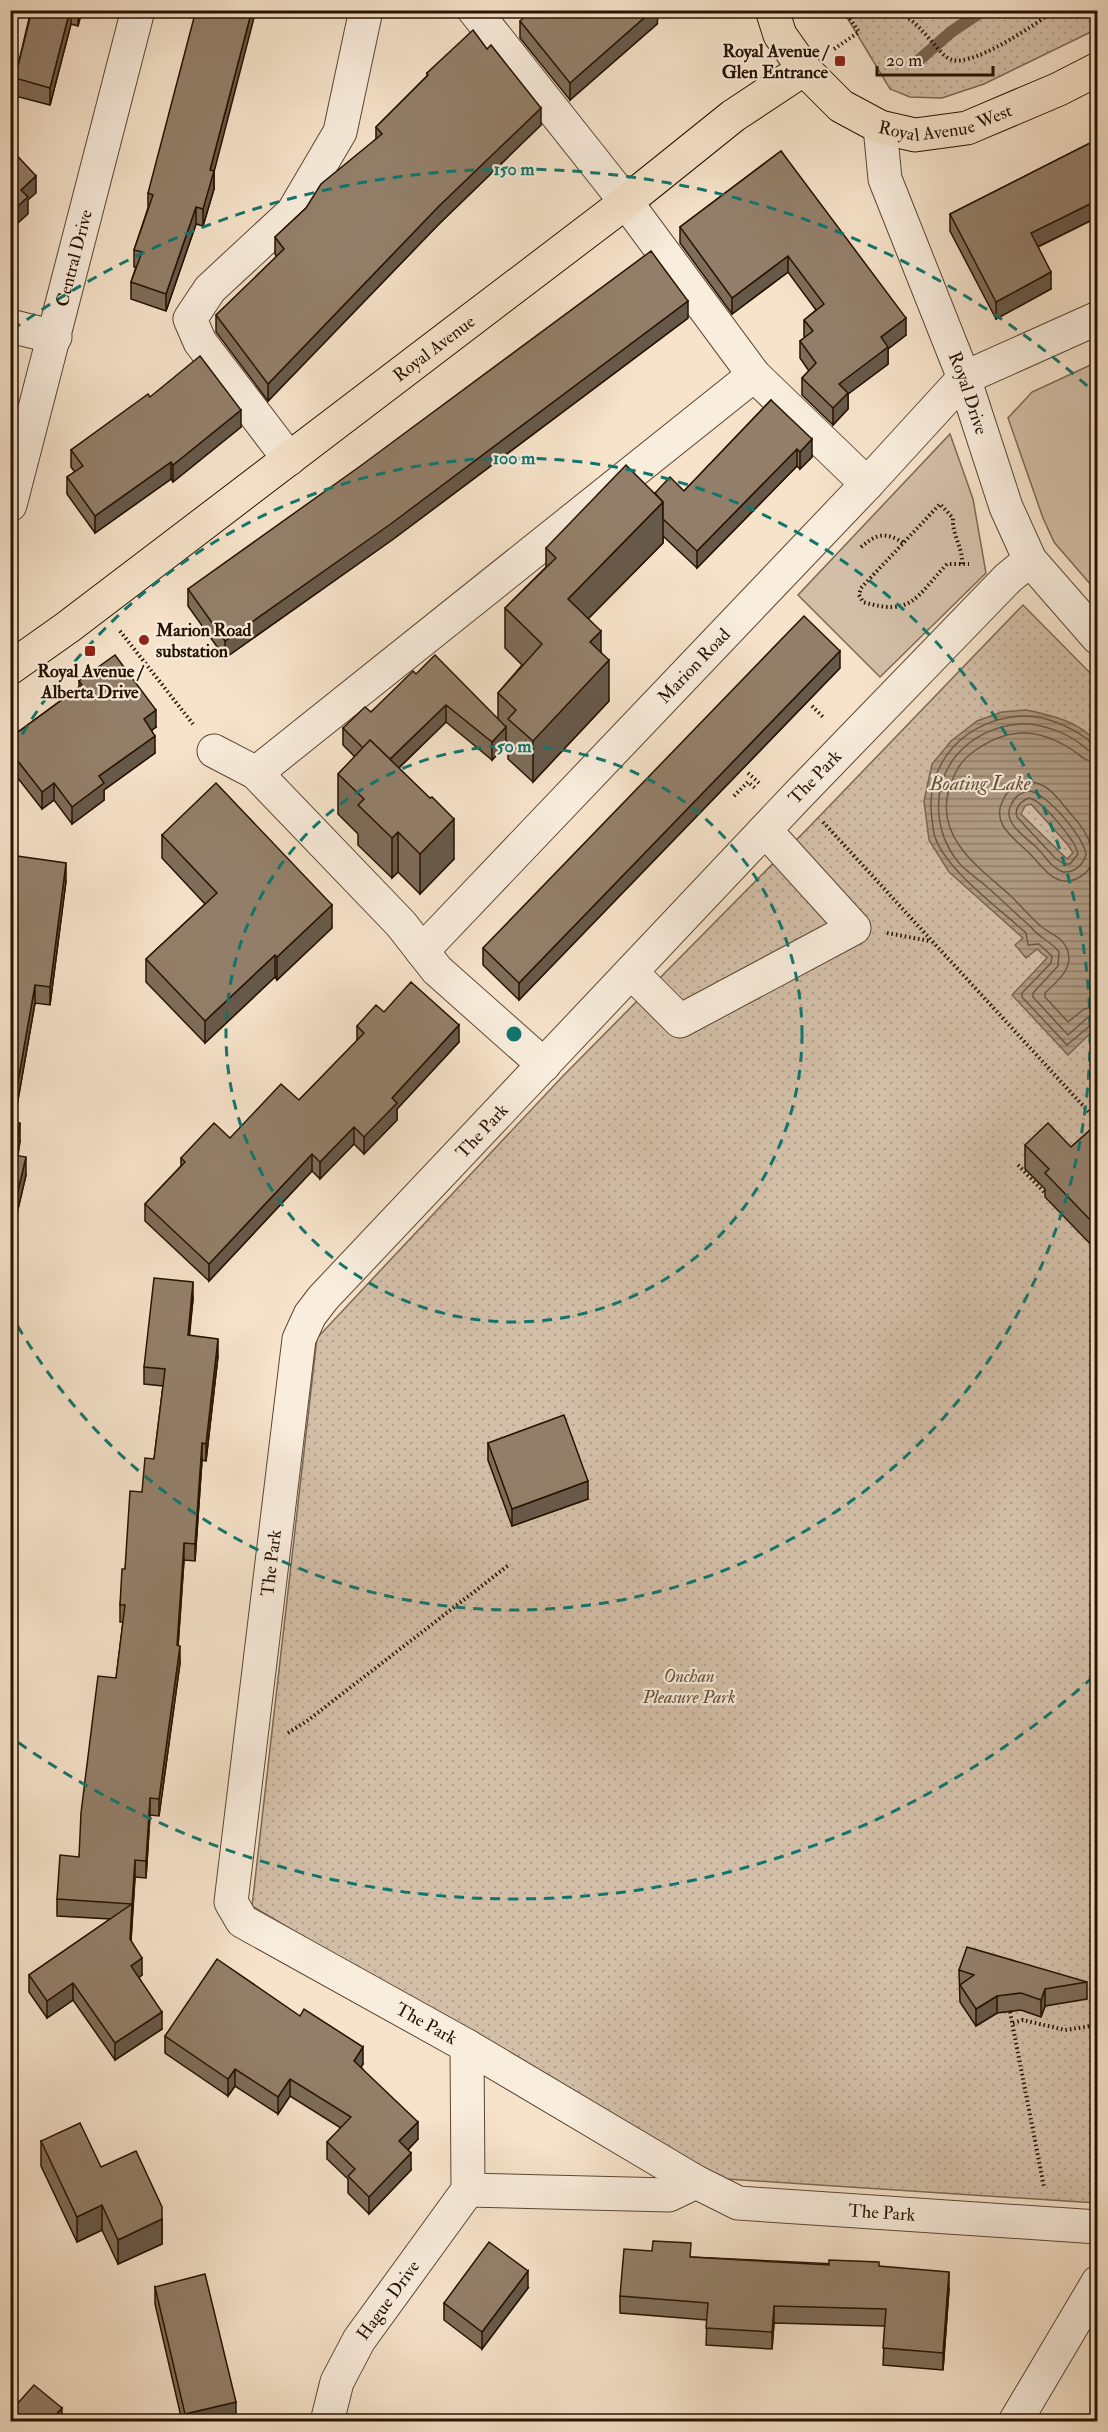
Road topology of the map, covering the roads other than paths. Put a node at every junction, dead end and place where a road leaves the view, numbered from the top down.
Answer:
1 (138, 10) edge
2 (366, 10) edge
3 (474, 10) edge
4 (772, 10) edge
5 (804, 69) junction
6 (1098, 69) edge
7 (880, 127) junction
8 (626, 202) junction
9 (1098, 318) edge
10 (10, 326) edge
11 (55, 338) junction
12 (754, 375) junction
13 (964, 378) junction
14 (289, 459) junction
15 (867, 484) junction
16 (10, 505) edge
17 (1030, 560) junction
18 (1098, 638) edge
19 (10, 668) edge
20 (214, 751) road end
21 (256, 773) junction
22 (765, 830) junction
23 (422, 951) junction
24 (631, 972) junction
25 (544, 1065) junction
26 (467, 2046) junction
27 (696, 2182) junction
28 (468, 2190) junction
29 (1098, 2227) edge
30 (1098, 2282) edge
31 (327, 2421) edge
32 (1015, 2421) edge

1 - 11 street, Central Drive
2 - 14 street
3 - 8 street
4 - 5 main road
5 - 7 main road, Royal Avenue West
5 - 8 main road, Royal Avenue
6 - 7 main road, Royal Avenue West
7 - 13 street, Royal Drive
8 - 12 street
8 - 14 main road, Royal Avenue
9 - 13 street
10 - 11 street
11 - 16 street, Central Drive
12 - 15 street
12 - 21 street
13 - 15 street, Marion Road
13 - 17 street, Royal Drive
14 - 19 main road, Royal Avenue
15 - 23 street, Marion Road
17 - 18 street, Royal Drive
17 - 22 street, The Park
20 - 21 street
21 - 23 street
22 - 24 street, The Park
22 - 24 street
23 - 25 street
24 - 25 street, The Park
25 - 26 street, The Park
26 - 27 street, The Park
26 - 28 street
27 - 28 street
27 - 29 street, The Park
28 - 31 street, Hague Drive
30 - 32 street

